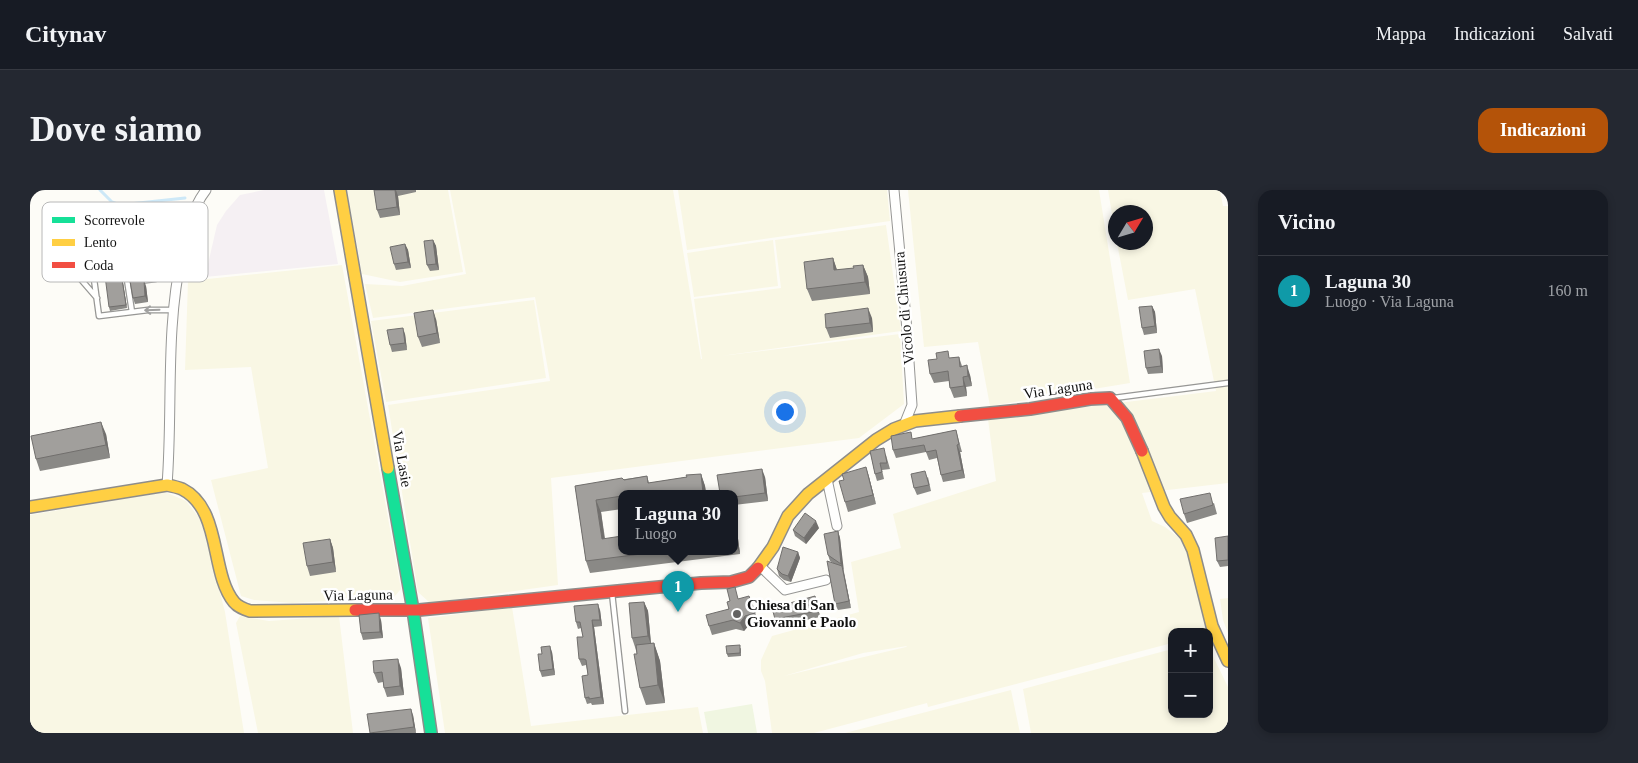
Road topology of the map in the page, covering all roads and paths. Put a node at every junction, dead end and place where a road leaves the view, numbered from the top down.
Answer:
1 (206, 190) edge
2 (340, 190) edge
3 (894, 190) edge
4 (198, 202) edge
5 (83, 282) edge
6 (95, 282) edge
7 (128, 282) edge
8 (177, 282) edge
9 (97, 298) junction
10 (173, 310) junction
11 (132, 312) junction
12 (1228, 383) edge
13 (1110, 398) junction
14 (904, 425) junction
15 (827, 479) junction
16 (167, 485) junction
17 (30, 507) edge
18 (836, 526) dead end
19 (760, 566) junction
20 (826, 580) dead end
21 (612, 592) junction
22 (413, 610) junction
23 (1228, 661) edge
24 (625, 711) dead end
25 (431, 733) edge

1 - 4 street
2 - 22 street, Via Lasie
3 - 14 street, Vicolo di Chiusura
5 - 9 lane
6 - 9 lane
7 - 11 lane
8 - 10 street
9 - 11 lane
10 -> 11 lane
10 - 16 street
12 - 13 lane
13 - 14 street, Via Laguna
13 - 23 street, Via Laguna
14 - 15 street, Via Laguna
15 - 18 street
15 - 19 street, Via Laguna
16 - 17 street
16 - 22 street, Via Laguna
19 - 20 street
19 - 21 street, Via Laguna
21 - 22 street, Via Laguna
21 - 24 lane
22 - 25 street, Via Lasie

